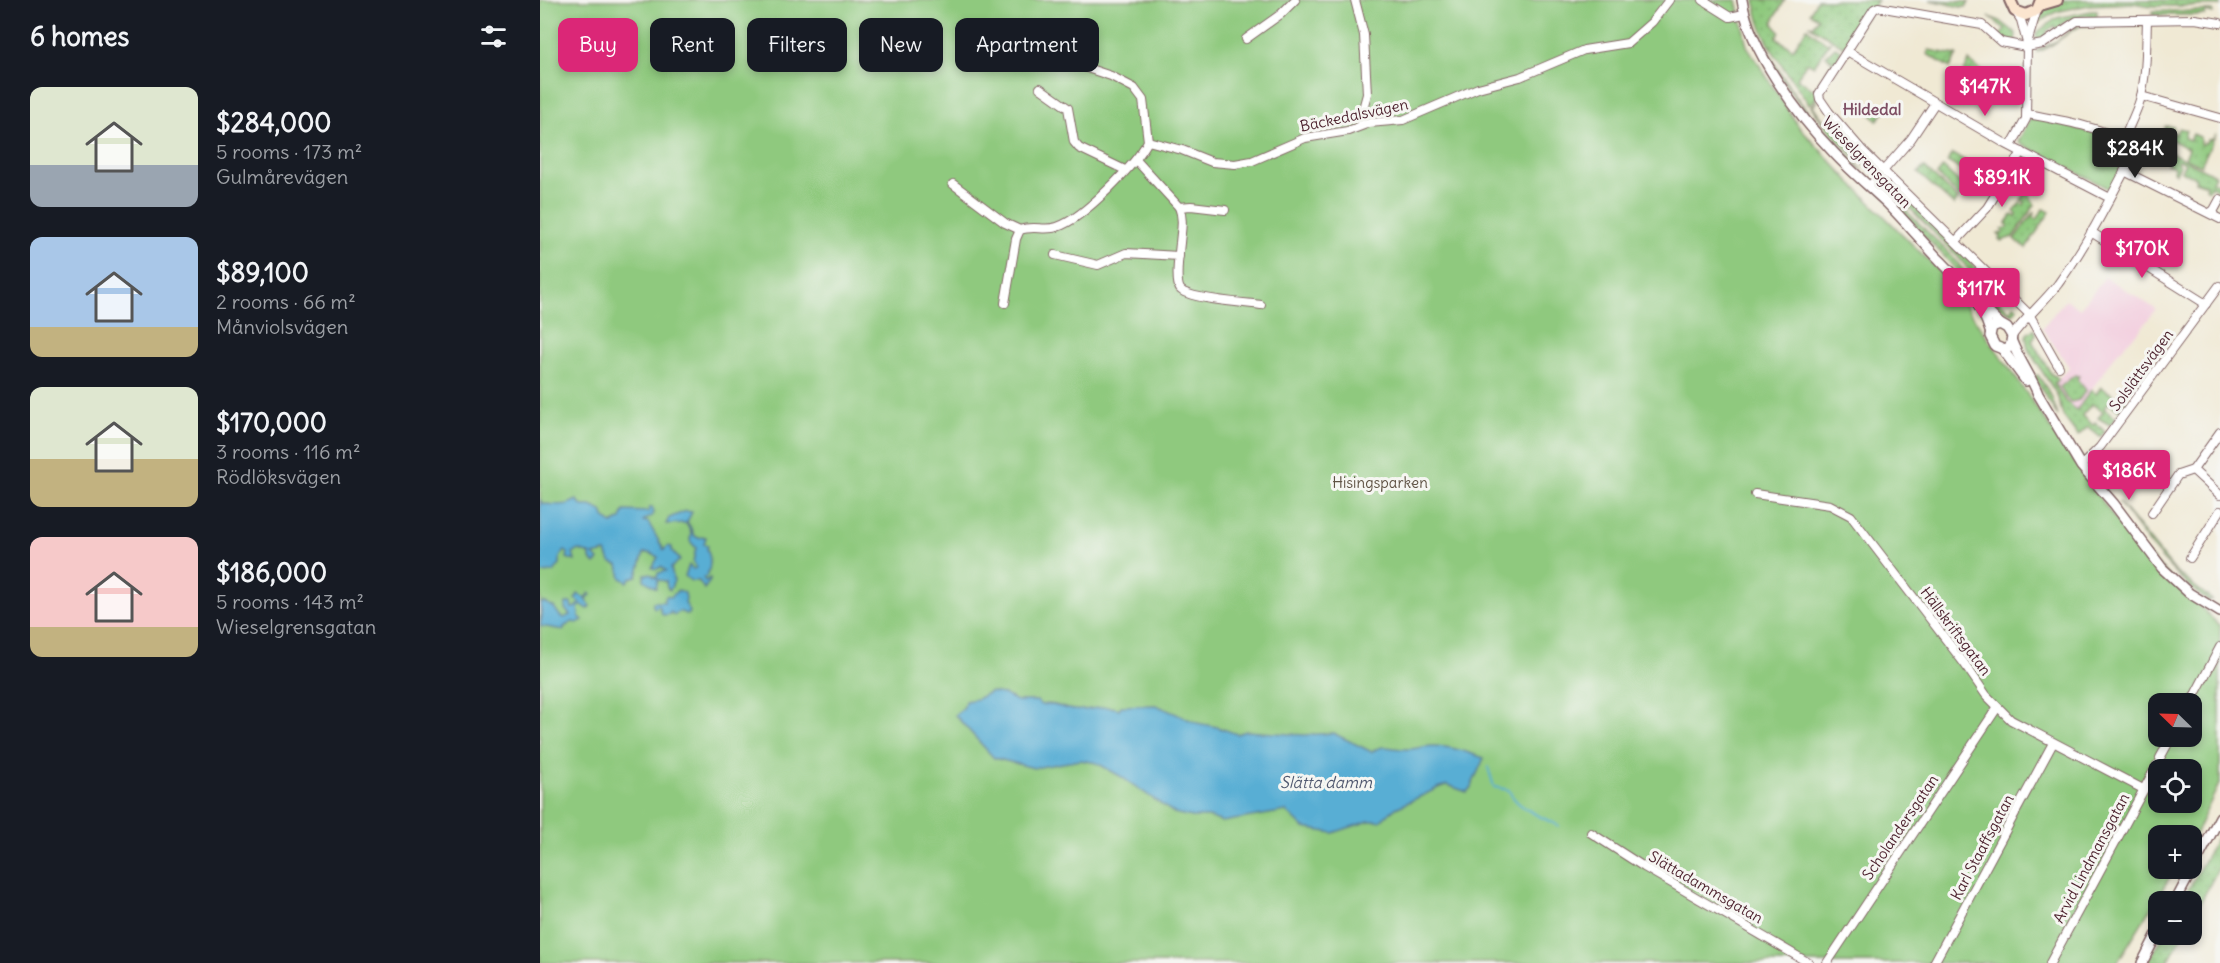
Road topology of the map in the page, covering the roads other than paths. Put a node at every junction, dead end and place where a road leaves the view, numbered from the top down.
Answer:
1 (1295, 0) edge
2 (1355, 0) edge
3 (1670, 0) edge
4 (1703, 0) edge
5 (1742, 0) edge
6 (1998, 0) edge
7 (2057, 0) edge
8 (1286, 3) edge
9 (2012, 5) edge
10 (2039, 5) edge
11 (1744, 14) junction
12 (2147, 20) junction
13 (2220, 23) edge
14 (1246, 39) dead end
15 (2026, 45) junction
16 (1847, 51) junction
17 (1099, 72) edge
18 (1040, 88) dead end
19 (2141, 96) junction
20 (1935, 103) junction
21 (2027, 114) junction
22 (2220, 118) edge
23 (1362, 124) junction
24 (2124, 139) junction
25 (1148, 141) junction
26 (2011, 146) junction
27 (2022, 152) junction
28 (1136, 160) junction
29 (1125, 170) junction
30 (1884, 171) junction
31 (2124, 171) junction
32 (953, 184) dead end
33 (1869, 187) junction
34 (2110, 198) junction
35 (2220, 199) edge
36 (1179, 207) junction
37 (1225, 210) dead end
38 (2210, 213) junction
39 (2220, 219) edge
40 (1020, 230) junction
41 (2091, 232) junction
42 (1956, 241) junction
43 (1055, 255) dead end
44 (1179, 256) junction
45 (2219, 286) edge
46 (1975, 300) junction
47 (1005, 303) dead end
48 (2206, 304) junction
49 (1261, 305) dead end
50 (2027, 316) junction
51 (2003, 325) junction
52 (1990, 331) junction
53 (2012, 339) junction
54 (2003, 350) junction
55 (2059, 367) dead end
56 (2038, 394) junction
57 (2220, 432) edge
58 (2081, 466) junction
59 (2193, 470) junction
60 (1755, 494) dead end
61 (2220, 495) edge
62 (2220, 511) edge
63 (2152, 513) dead end
64 (2190, 558) dead end
65 (2220, 612) edge
66 (2220, 648) edge
67 (2196, 693) edge
68 (1997, 708) junction
69 (2053, 743) junction
70 (2166, 747) edge
71 (2143, 789) junction
72 (2220, 817) edge
73 (1591, 833) dead end
74 (2181, 891) edge
75 (2151, 945) edge
76 (1809, 963) edge
77 (1827, 963) edge
78 (1934, 963) edge
79 (2050, 963) edge
80 (2142, 963) edge

1 - 8 street
2 - 23 street
3 - 23 street, Bäckedalsvägen
4 - 11 street
5 - 11 street, Wieselgrensgatan
6 - 9 main road
7 - 10 main road
8 - 14 street
9 - 10 main road
9 - 15 street
10 - 15 street
11 - 33 street, Wieselgrensgatan
12 - 13 street
12 - 15 street
12 - 19 street
15 - 16 street
15 - 21 street
16 - 20 street
16 - 30 street
17 - 25 street
18 - 29 street
19 - 22 street
19 - 24 street
20 - 26 street
20 - 30 street
21 - 24 street
21 - 26 street
23 - 25 street, Bäckedalsvägen
24 - 31 street
25 - 28 street
26 - 27 street
27 - 34 street
27 - 42 street
28 - 29 street
28 - 36 street
29 - 40 street
30 - 33 street
30 - 42 street
31 - 34 street
31 - 38 street
32 - 40 street
33 - 46 street, Wieselgrensgatan
34 - 41 street
35 - 38 street
36 - 37 street
36 - 44 street
38 - 39 street
40 - 47 street
41 - 48 street
41 - 50 street
42 - 50 street
43 - 44 street
44 - 49 street
45 - 48 street, Solslättsvägen
46 - 51 street, Wieselgrensgatan
46 - 52 street, Wieselgrensgatan
48 - 58 street, Solslättsvägen
50 - 51 street
50 - 53 street
50 - 55 street
51 - 52 street
51 - 53 street, Wieselgrensgatan
52 - 54 street, Wieselgrensgatan
53 - 54 street
53 - 56 street, Wieselgrensgatan
54 - 56 street, Wieselgrensgatan
56 - 58 street, Wieselgrensgatan
57 - 59 street
58 - 65 street, Wieselgrensgatan
59 - 61 street
59 - 63 street
60 - 68 street, Hällskriftsgatan
62 - 64 street
66 - 67 street
68 - 69 street, Hällskriftsgatan
68 - 77 street, Scholandersgatan
69 - 71 street, Hällskriftsgatan
69 - 78 street, Karl Staaffsgatan
70 - 71 street, Arvid Lindmansgatan
71 - 79 street, Arvid Lindmansgatan
72 - 74 street
73 - 76 street, Slättadammsgatan
75 - 80 street

